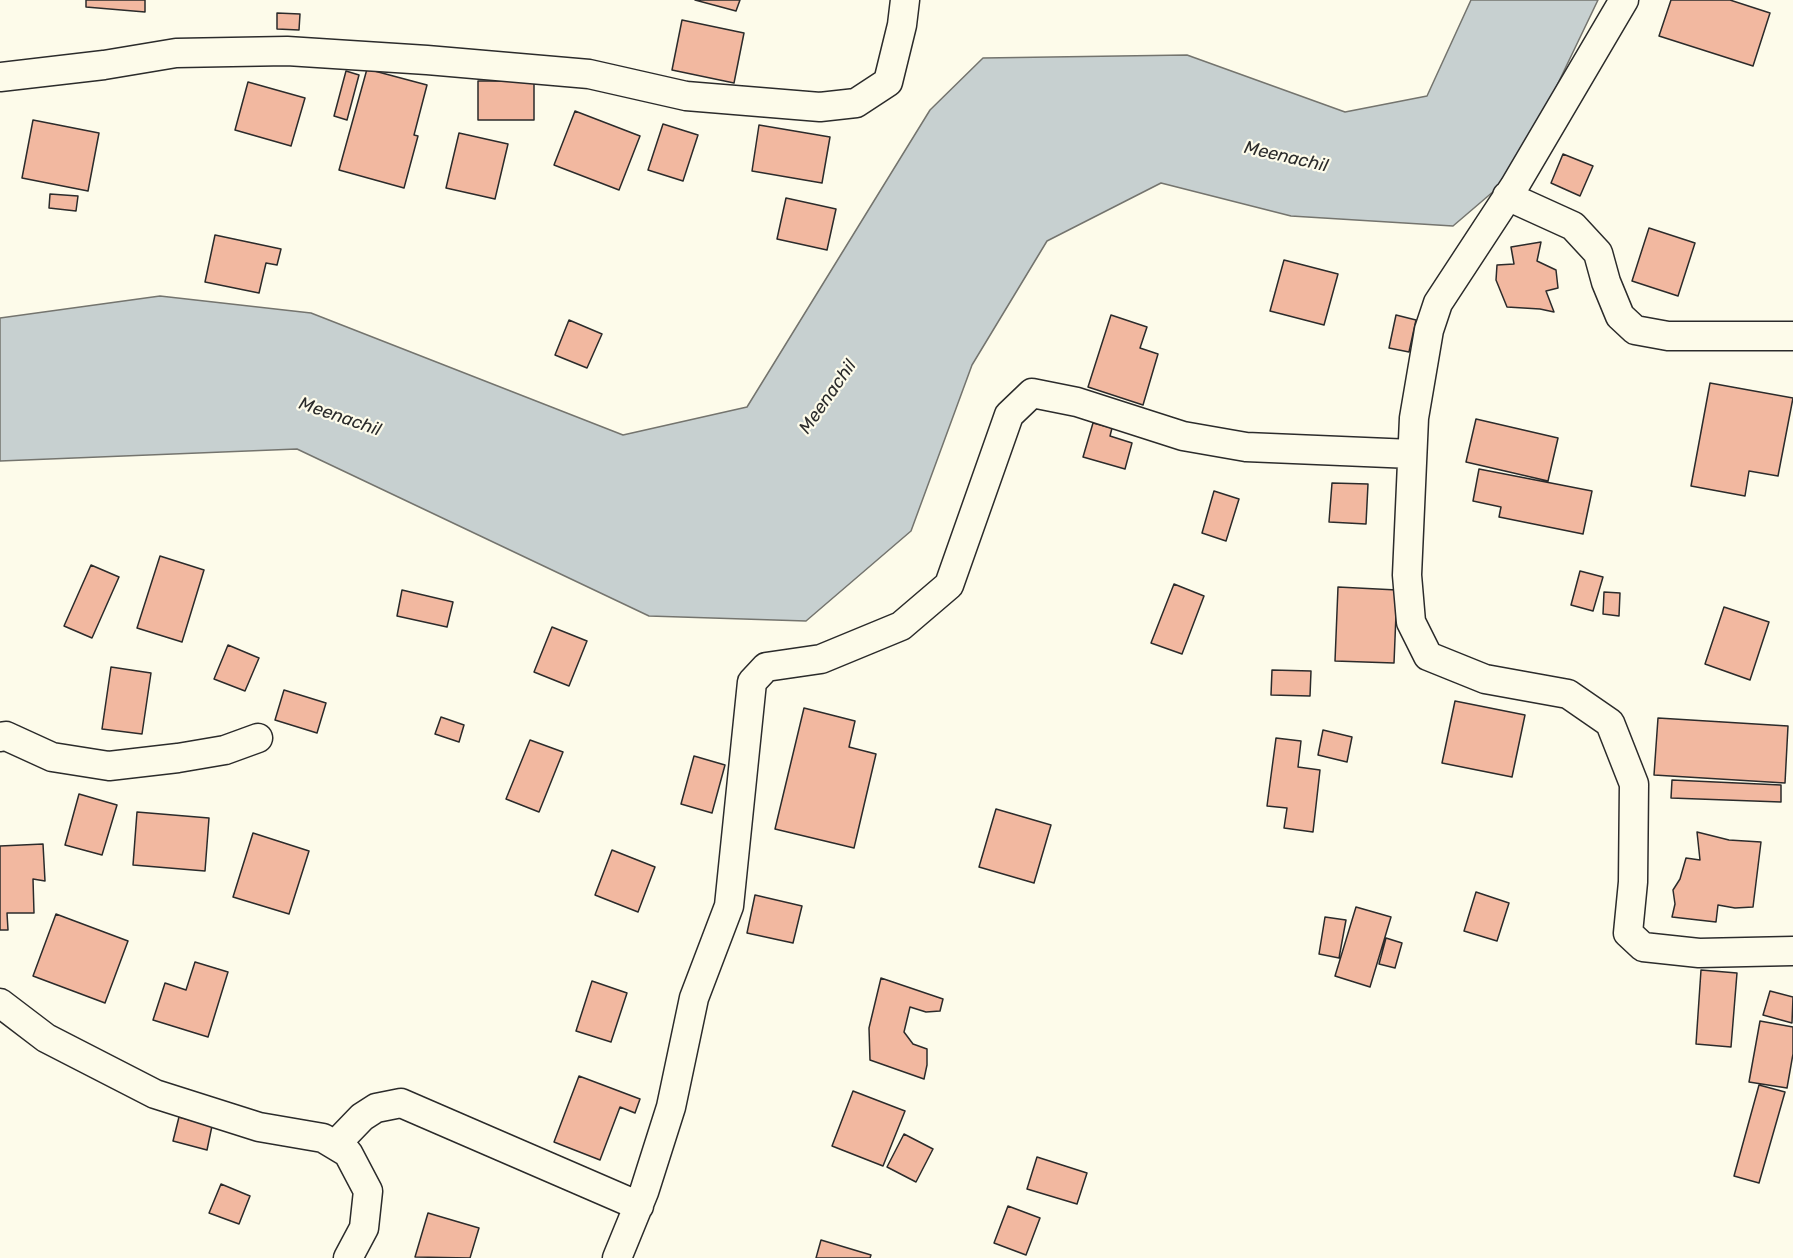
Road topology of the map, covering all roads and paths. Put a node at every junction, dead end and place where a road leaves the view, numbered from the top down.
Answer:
1 (905, 0) edge
2 (1624, 0) edge
3 (0, 77) edge
4 (1508, 196) junction
5 (1793, 336) edge
6 (1412, 454) junction
7 (0, 737) edge
8 (258, 738) dead end
9 (1793, 951) edge
10 (0, 1003) edge
11 (335, 1145) junction
12 (639, 1206) junction
13 (348, 1258) edge
14 (617, 1258) edge

1 - 3 street
2 - 4 street
4 - 5 street
4 - 6 street
6 - 9 street
6 - 12 street
7 - 8 street
10 - 11 street
11 - 12 street
11 - 13 street
12 - 14 street

